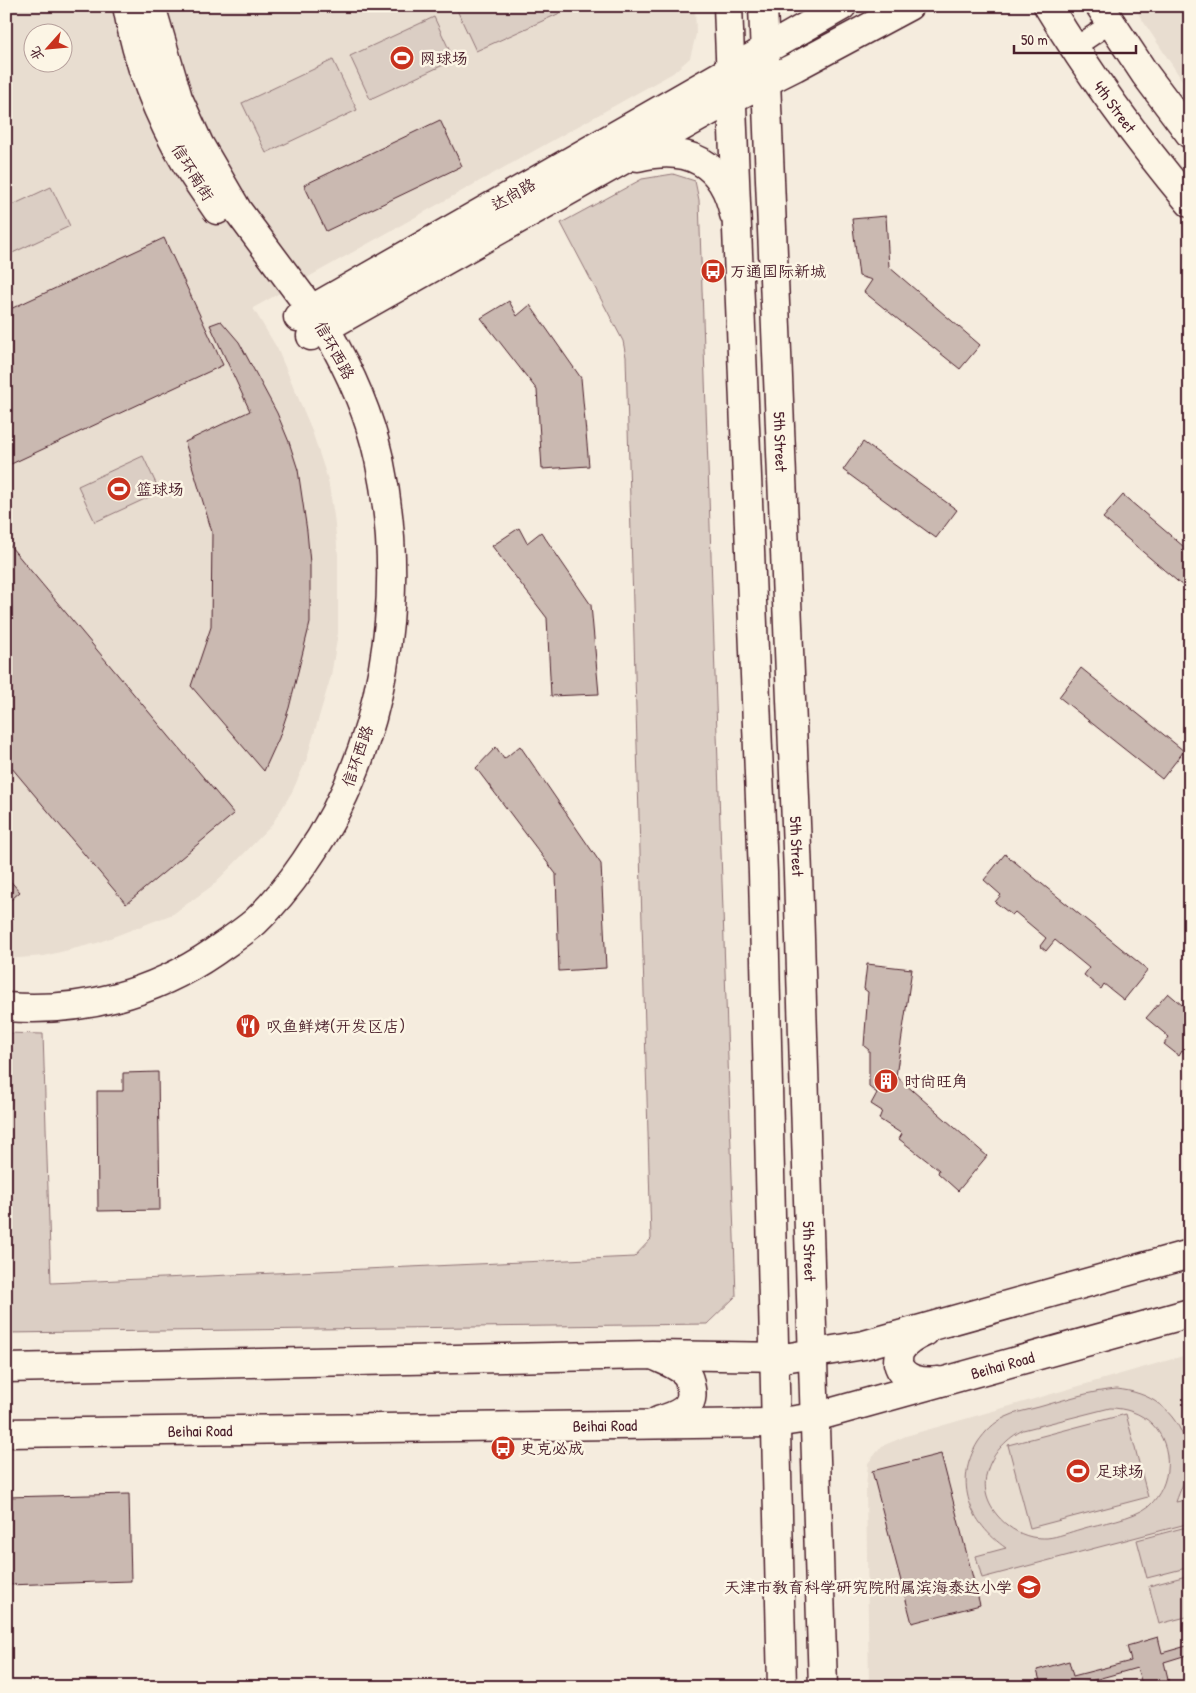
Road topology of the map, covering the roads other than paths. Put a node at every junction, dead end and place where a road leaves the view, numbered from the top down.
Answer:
1 (127, 6) edge
2 (151, 6) edge
3 (728, 6) edge
4 (763, 6) edge
5 (842, 6) edge
6 (909, 6) edge
7 (1048, 6) edge
8 (1106, 14) edge
9 (1074, 48) junction
10 (765, 51) junction
11 (729, 70) junction
12 (767, 81) junction
13 (731, 99) junction
14 (1190, 134) edge
15 (612, 166) junction
16 (1190, 203) edge
17 (736, 219) junction
18 (311, 323) junction
19 (6, 991) edge
20 (6, 1007) edge
21 (1190, 1254) edge
22 (811, 1287) junction
23 (1190, 1314) edge
24 (935, 1326) junction
25 (864, 1345) junction
26 (652, 1355) junction
27 (6, 1368) edge
28 (798, 1372) junction
29 (949, 1380) junction
30 (877, 1400) junction
31 (795, 1418) junction
32 (652, 1423) junction
33 (708, 1424) junction
34 (6, 1434) edge
35 (777, 1484) junction
36 (816, 1485) junction
37 (782, 1687) edge
38 (823, 1687) edge

1 - 18 main road, 信环南街
2 - 18 main road, 信环南街
3 - 11 main road
4 - 10 main road, 5th Street
5 - 10 main road
6 - 12 main road
7 - 9 main road, 4th Street
8 - 9 street
8 - 14 main road
9 - 16 main road, 4th Street
10 - 11 main road
10 - 12 main road, 5th Street
11 - 13 main road
11 - 18 main road, 达尚路
12 - 13 main road
12 - 22 main road, 5th Street
13 - 15 main road, 达尚路
13 - 17 main road
15 - 17 main road
15 - 18 main road, 达尚路
17 - 28 main road
18 - 19 main road, 信环西路
18 - 20 main road, 信环西路
21 - 24 main road
22 - 25 main road
22 - 28 main road, 5th Street
23 - 29 main road, Beihai Road
24 - 25 main road
24 - 29 main road
25 - 28 main road
26 - 27 main road
26 - 28 main road
26 - 32 main road
28 - 30 main road
28 - 31 main road, 5th Street
28 - 31 main road, 5th Street
29 - 30 main road, Beihai Road
30 - 31 main road, Beihai Road
30 - 36 main road
31 - 33 main road, Beihai Road
31 - 35 main road, 5th Street
31 - 36 main road, 5th Street
32 - 33 main road, Beihai Road
32 - 34 main road, Beihai Road
33 - 35 main road
35 - 37 main road, 5th Street
36 - 38 main road, 5th Street

